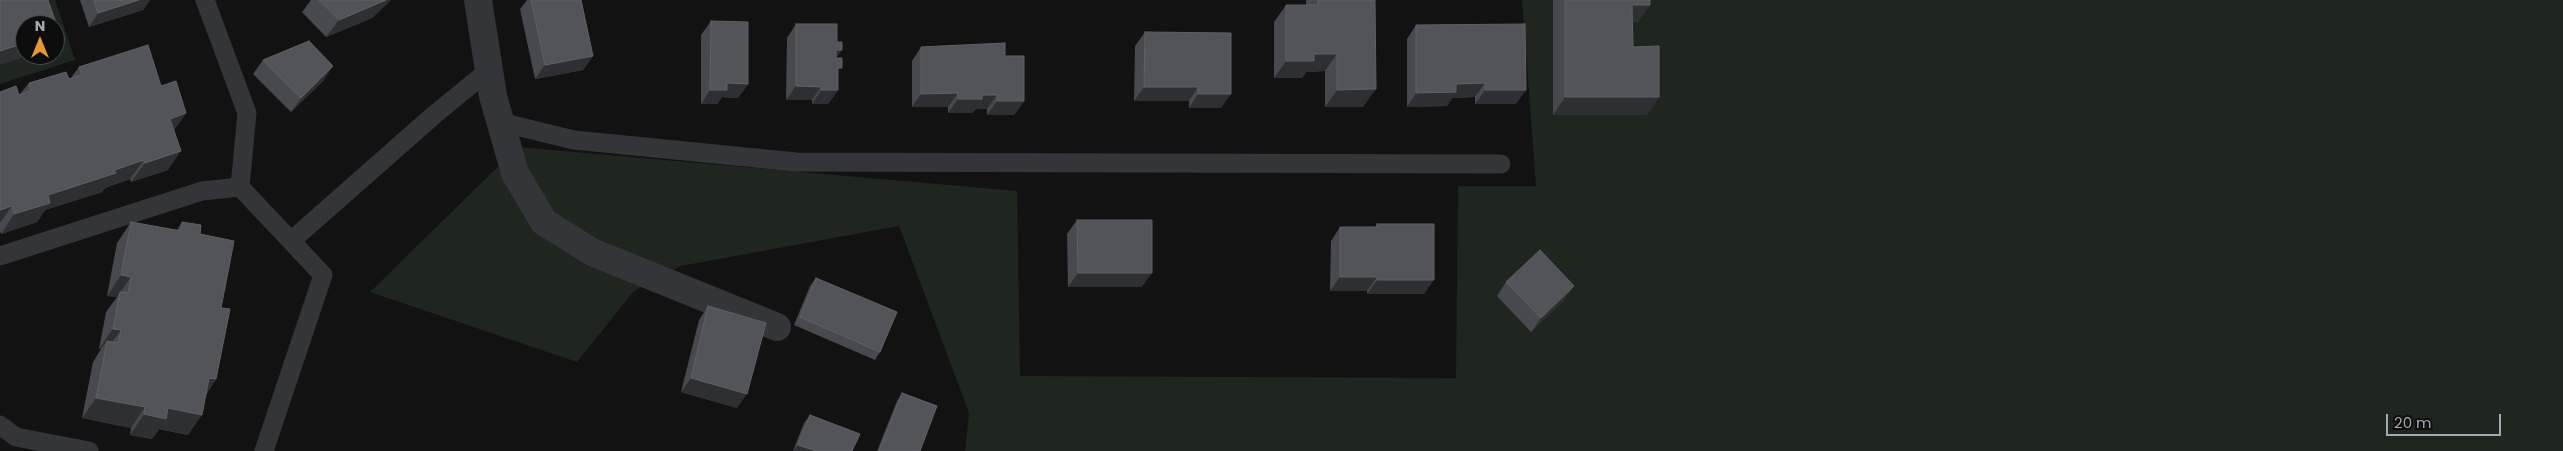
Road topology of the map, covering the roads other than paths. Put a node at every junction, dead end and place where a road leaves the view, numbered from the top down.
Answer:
1 (205, 0) edge
2 (478, 0) edge
3 (489, 70) junction
4 (500, 122) junction
5 (1501, 164) dead end
6 (240, 187) junction
7 (291, 241) junction
8 (0, 256) edge
9 (777, 327) dead end
10 (0, 425) edge
11 (89, 451) edge
12 (264, 451) edge

1 - 6 lane
2 - 3 street
3 - 4 street
3 - 7 lane
4 - 5 lane
4 - 9 street
6 - 7 lane
6 - 8 lane
7 - 12 lane
10 - 11 lane

